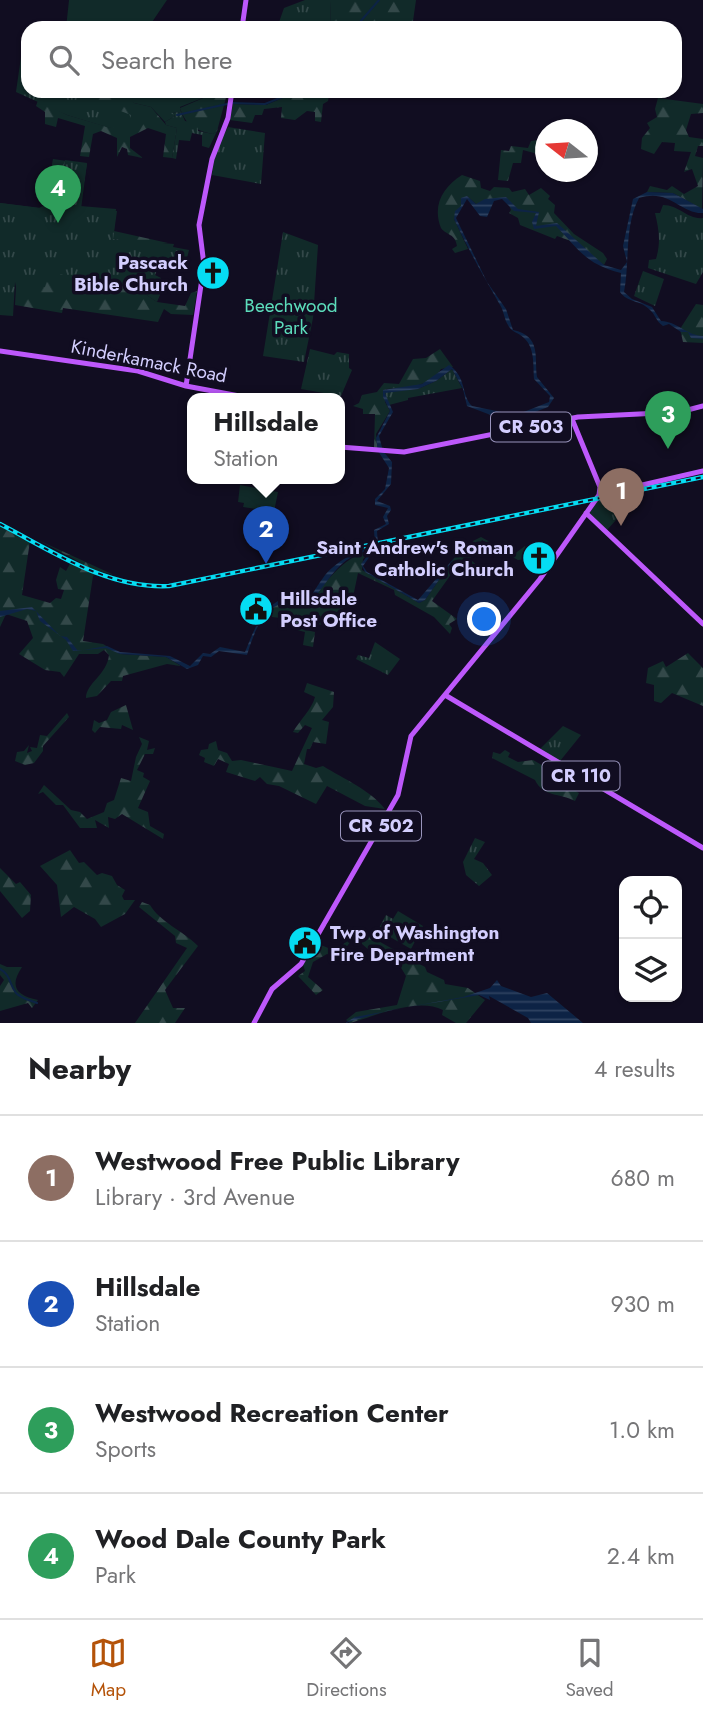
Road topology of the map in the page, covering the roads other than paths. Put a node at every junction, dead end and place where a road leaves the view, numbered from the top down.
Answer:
1 (246, 0) edge
2 (243, 21) edge
3 (231, 98) edge
4 (0, 351) edge
5 (186, 386) junction
6 (223, 393) edge
7 (703, 406) edge
8 (572, 419) junction
9 (345, 448) edge
10 (703, 471) edge
11 (648, 477) dead end
12 (655, 484) junction
13 (599, 495) junction
14 (587, 497) dead end
15 (592, 505) junction
16 (586, 513) junction
17 (703, 624) edge
18 (445, 695) junction
19 (703, 848) edge
20 (254, 1023) edge

1 - 2 main road
3 - 5 main road
4 - 5 main road, Kinderkamack Road
5 - 6 main road, Kinderkamack Road
7 - 8 main road, CR 503
8 - 9 main road, CR 503
8 - 13 main road
10 - 12 main road
11 - 12 main road
12 - 13 main road
13 - 15 main road, CR 502
14 - 15 main road
15 - 16 main road, CR 502
16 - 17 main road
16 - 18 main road, CR 502
18 - 19 main road, CR 110
18 - 20 main road, CR 502

